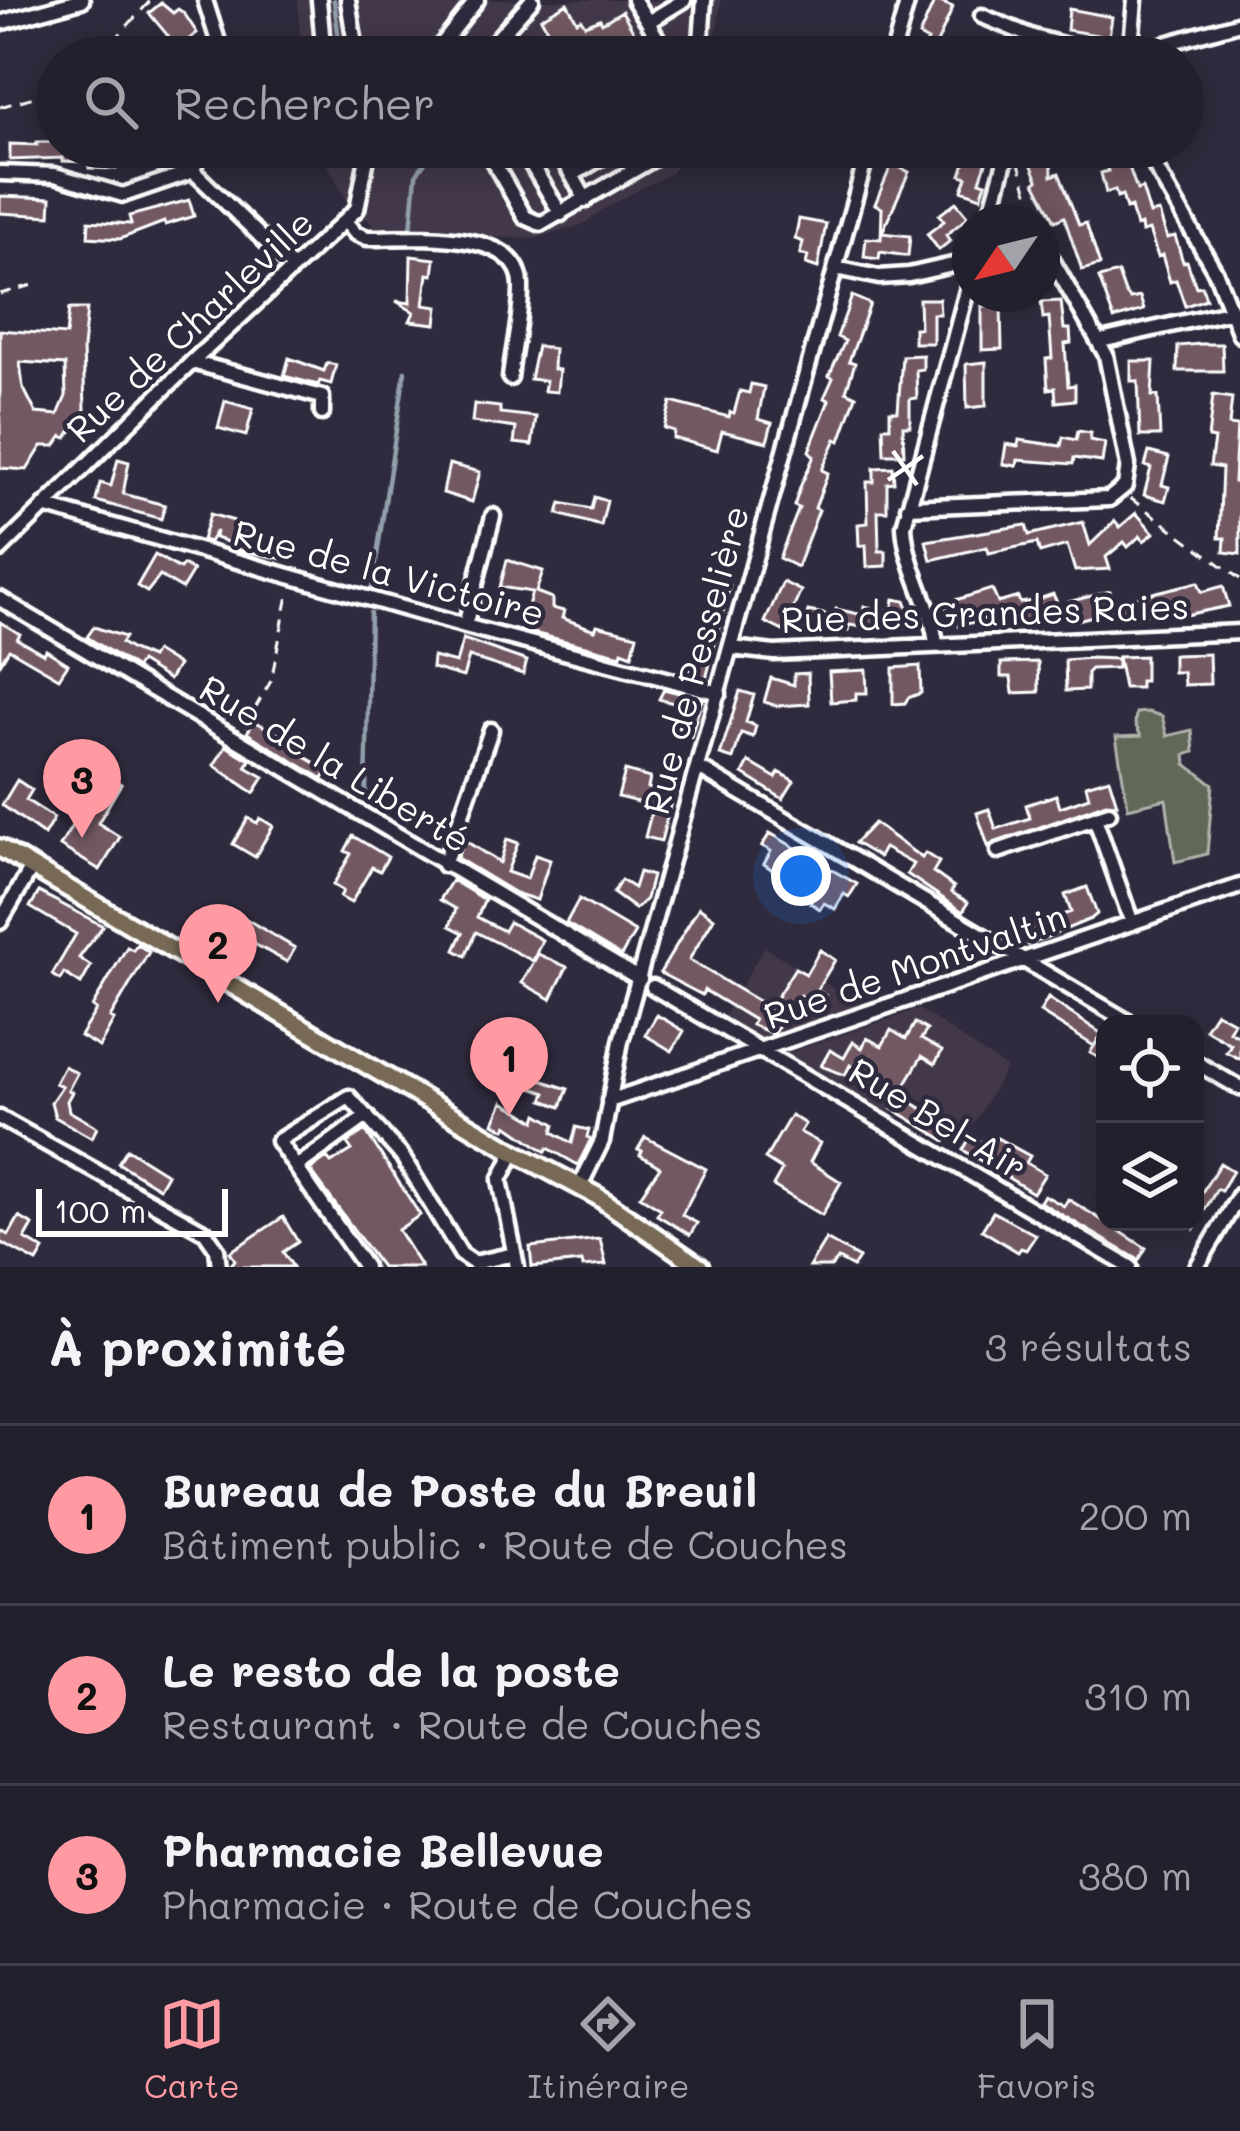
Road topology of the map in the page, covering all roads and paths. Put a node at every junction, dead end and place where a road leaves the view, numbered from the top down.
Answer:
1 (82, 0) edge
2 (151, 0) edge
3 (205, 0) edge
4 (320, 0) edge
5 (348, 0) edge
6 (477, 0) edge
7 (532, 0) edge
8 (634, 0) edge
9 (684, 0) edge
10 (704, 0) edge
11 (908, 0) edge
12 (1135, 0) edge
13 (982, 16) dead end
14 (0, 22) edge
15 (648, 22) junction
16 (1240, 23) edge
17 (118, 36) edge
18 (217, 36) edge
19 (323, 36) edge
20 (354, 36) edge
21 (448, 36) edge
22 (500, 36) edge
23 (656, 36) edge
24 (701, 36) edge
25 (898, 36) edge
26 (1031, 36) edge
27 (1132, 36) edge
28 (1195, 36) edge
29 (36, 96) edge
30 (0, 107) edge
31 (190, 168) edge
32 (194, 168) edge
33 (364, 168) edge
34 (497, 168) edge
35 (534, 168) edge
36 (568, 168) edge
37 (584, 168) edge
38 (639, 168) edge
39 (862, 168) edge
40 (1004, 168) edge
41 (1018, 168) edge
42 (1156, 168) edge
43 (193, 171) junction
44 (0, 173) edge
45 (572, 175) junction
46 (586, 200) junction
47 (993, 204) edge
48 (1031, 204) edge
49 (561, 214) junction
50 (345, 220) junction
51 (952, 264) edge
52 (293, 268) junction
53 (836, 268) junction
54 (1060, 272) edge
55 (33, 285) dead end
56 (1240, 285) edge
57 (0, 294) edge
58 (1226, 295) junction
59 (1232, 310) junction
60 (961, 312) edge
61 (1240, 335) edge
62 (1102, 341) junction
63 (192, 362) junction
64 (510, 378) dead end
65 (322, 413) dead end
66 (1121, 490) junction
67 (44, 506) junction
68 (908, 507) junction
69 (494, 515) dead end
70 (0, 550) edge
71 (292, 578) junction
72 (1240, 579) edge
73 (0, 599) edge
74 (465, 626) junction
75 (1240, 632) edge
76 (936, 645) junction
77 (732, 648) junction
78 (719, 693) junction
79 (491, 730) dead end
80 (238, 739) junction
81 (700, 768) junction
82 (0, 848) edge
83 (998, 851) dead end
84 (444, 865) junction
85 (32, 868) junction
86 (1240, 886) edge
87 (0, 922) edge
88 (1132, 923) junction
89 (1024, 960) junction
90 (646, 983) junction
91 (1117, 1015) edge
92 (762, 1049) junction
93 (1204, 1066) edge
94 (1240, 1088) edge
95 (608, 1101) junction
96 (367, 1116) junction
97 (0, 1118) edge
98 (514, 1152) junction
99 (296, 1167) junction
100 (580, 1186) junction
101 (1240, 1194) edge
102 (516, 1261) edge
103 (219, 1267) edge
104 (365, 1267) edge
105 (700, 1267) edge
106 (1130, 1267) edge
107 (1197, 1267) edge

1 - 14 street
2 - 17 path
3 - 18 street
4 - 19 street
5 - 20 street
6 - 21 street
7 - 22 street
8 - 15 street
9 - 15 street
10 - 24 street
11 - 25 street
12 - 27 street
13 - 26 street
15 - 23 street
16 - 28 street
29 - 30 path
31 - 43 path
32 - 43 street
33 - 50 street, Rue de Charleville
34 - 49 street
35 - 49 street
36 - 45 street
37 - 45 street
38 - 46 street
39 - 53 street, Rue de Pesselière
40 - 47 street
41 - 48 path
42 - 58 street
43 - 44 street
43 - 52 street
45 - 46 street
46 - 49 street
50 - 52 street, Rue de Charleville
50 - 64 street
51 - 53 street
52 - 63 street, Rue de Charleville
53 - 77 street, Rue de Pesselière
54 - 62 street
55 - 57 path
56 - 58 street
58 - 59 street
59 - 61 street
59 - 62 street
60 - 68 street
62 - 66 street
63 - 65 street
63 - 67 street, Rue de Charleville
66 - 68 street
66 - 72 path
67 - 70 street, Rue de Charleville
67 - 71 street, Rue de la Victoire
68 - 76 street
69 - 74 street
71 - 74 street, Rue de la Victoire
71 - 80 path
73 - 80 street, Rue de la Liberté
74 - 78 street, Rue de la Victoire
75 - 76 street, Rue des Grandes Raies
76 - 77 street, Rue des Grandes Raies
77 - 78 street, Rue de Pesselière
78 - 81 street, Rue de Pesselière
79 - 84 street
80 - 84 street, Rue de la Liberté
81 - 89 street
81 - 90 street, Rue de Pesselière
82 - 85 main road
83 - 88 street
84 - 90 street, Rue de la Liberté
85 - 87 street
85 - 98 main road
86 - 88 street, Rue de Montvaltin
88 - 89 street, Rue de Montvaltin
89 - 91 street
89 - 92 street, Rue de Montvaltin
90 - 92 street, Rue Bel-Air
90 - 95 street, Rue de Pesselière
92 - 95 street, Rue de Montvaltin
92 - 106 street, Rue Bel-Air
93 - 94 street
95 - 100 street, Rue de Pesselière
96 - 99 street
96 - 99 street
96 - 102 street
97 - 103 street
98 - 100 main road
98 - 102 street
99 - 104 street
100 - 105 main road
101 - 107 street

